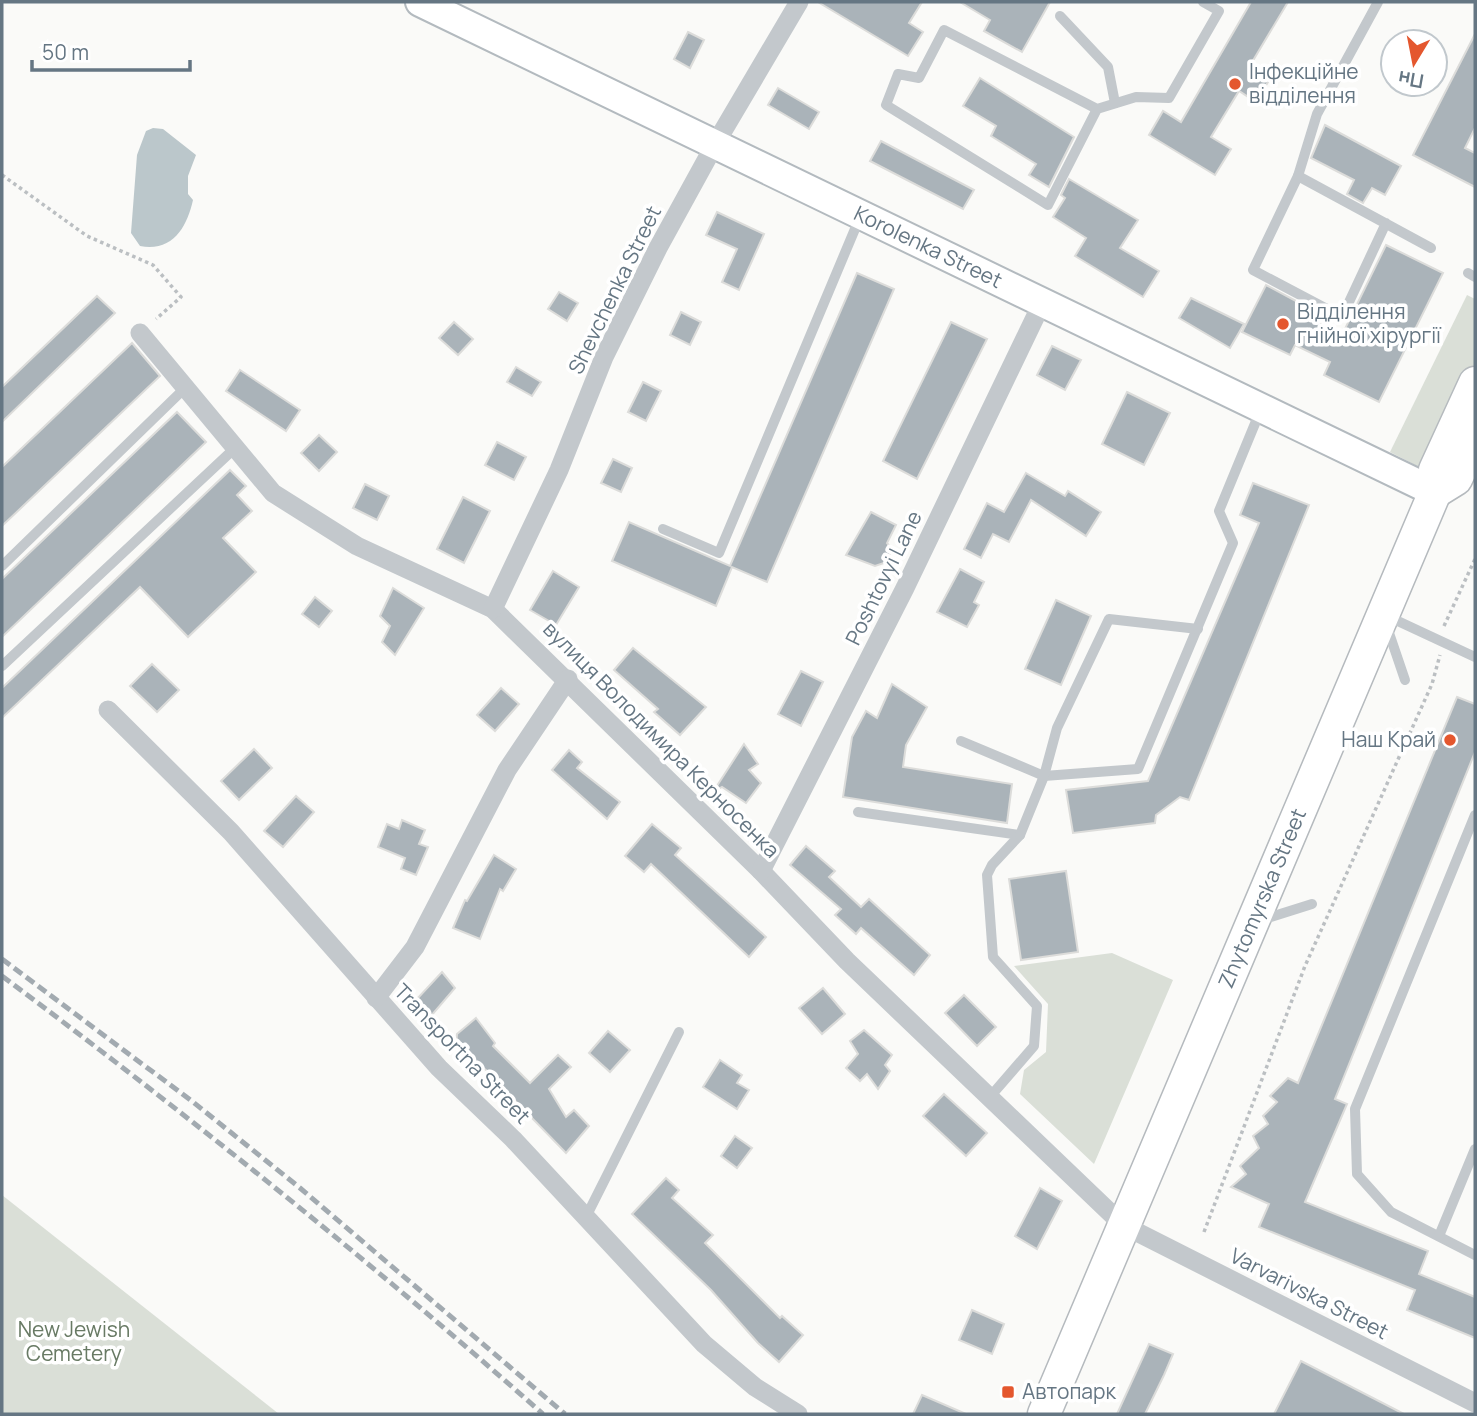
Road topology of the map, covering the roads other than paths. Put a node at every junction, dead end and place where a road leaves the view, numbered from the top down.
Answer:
1 (420, 2) edge
2 (800, 2) edge
3 (1203, 2) edge
4 (1378, 2) edge
5 (1060, 16) dead end
6 (1115, 103) junction
7 (1097, 109) junction
8 (714, 145) junction
9 (1298, 176) junction
10 (861, 215) junction
11 (1386, 223) junction
12 (1431, 248) dead end
13 (1042, 303) junction
14 (140, 333) road end
15 (1475, 383) edge
16 (185, 388) junction
17 (1261, 409) junction
18 (1475, 439) edge
19 (235, 448) junction
20 (1435, 492) junction
21 (663, 529) dead end
22 (2, 566) edge
23 (493, 609) junction
24 (1382, 613) junction
25 (1198, 629) junction
26 (1475, 657) edge
27 (2, 666) edge
28 (568, 679) junction
29 (1405, 680) dead end
30 (108, 710) dead end
31 (961, 741) dead end
32 (1044, 776) junction
33 (858, 812) dead end
34 (1475, 815) edge
35 (1020, 835) junction
36 (761, 871) junction
37 (1312, 904) dead end
38 (1251, 923) junction
39 (376, 998) junction
40 (679, 1032) dead end
41 (989, 1098) junction
42 (1475, 1149) edge
43 (586, 1217) junction
44 (1122, 1225) junction
45 (1439, 1236) junction
46 (1475, 1255) edge
47 (1475, 1402) edge
48 (798, 1414) edge
49 (1044, 1414) edge

1 - 8 main road, Korolenka Street
2 - 8 street, Shevchenka Street
3 - 6 lane
4 - 9 lane
5 - 6 lane
6 - 7 lane
7 - 7 lane
8 - 10 main road, Korolenka Street
8 - 23 street, Shevchenka Street
9 - 11 lane
9 - 11 lane
10 - 13 main road, Korolenka Street
10 - 21 lane
11 - 12 lane
13 - 17 main road, Korolenka Street
13 - 36 street, Poshtovyi Lane
14 - 16 street, вулиця Володимира Керносенка
15 - 20 main road, Zhytomyrska Street
16 - 19 street, вулиця Володимира Керносенка
16 - 22 lane
17 - 20 main road, Korolenka Street
17 - 25 lane
18 - 20 main road
19 - 23 street, вулиця Володимира Керносенка
19 - 27 lane
20 - 24 main road, Zhytomyrska Street
23 - 28 street, вулиця Володимира Керносенка
24 - 26 lane
24 - 29 lane
24 - 38 main road, Zhytomyrska Street
25 - 32 lane
25 - 32 lane
28 - 36 street, вулиця Володимира Керносенка
28 - 39 street
30 - 39 street, Transportna Street
31 - 32 lane
32 - 35 lane
33 - 35 lane
34 - 45 lane
35 - 41 lane
36 - 41 street, вулиця Володимира Керносенка
37 - 38 lane
38 - 44 main road, Zhytomyrska Street
39 - 43 street, Transportna Street
40 - 43 lane
41 - 44 street, вулиця Володимира Керносенка
42 - 45 lane
43 - 48 street, Transportna Street
44 - 47 street, Varvarivska Street
44 - 49 main road, Zhytomyrska Street
45 - 46 lane

